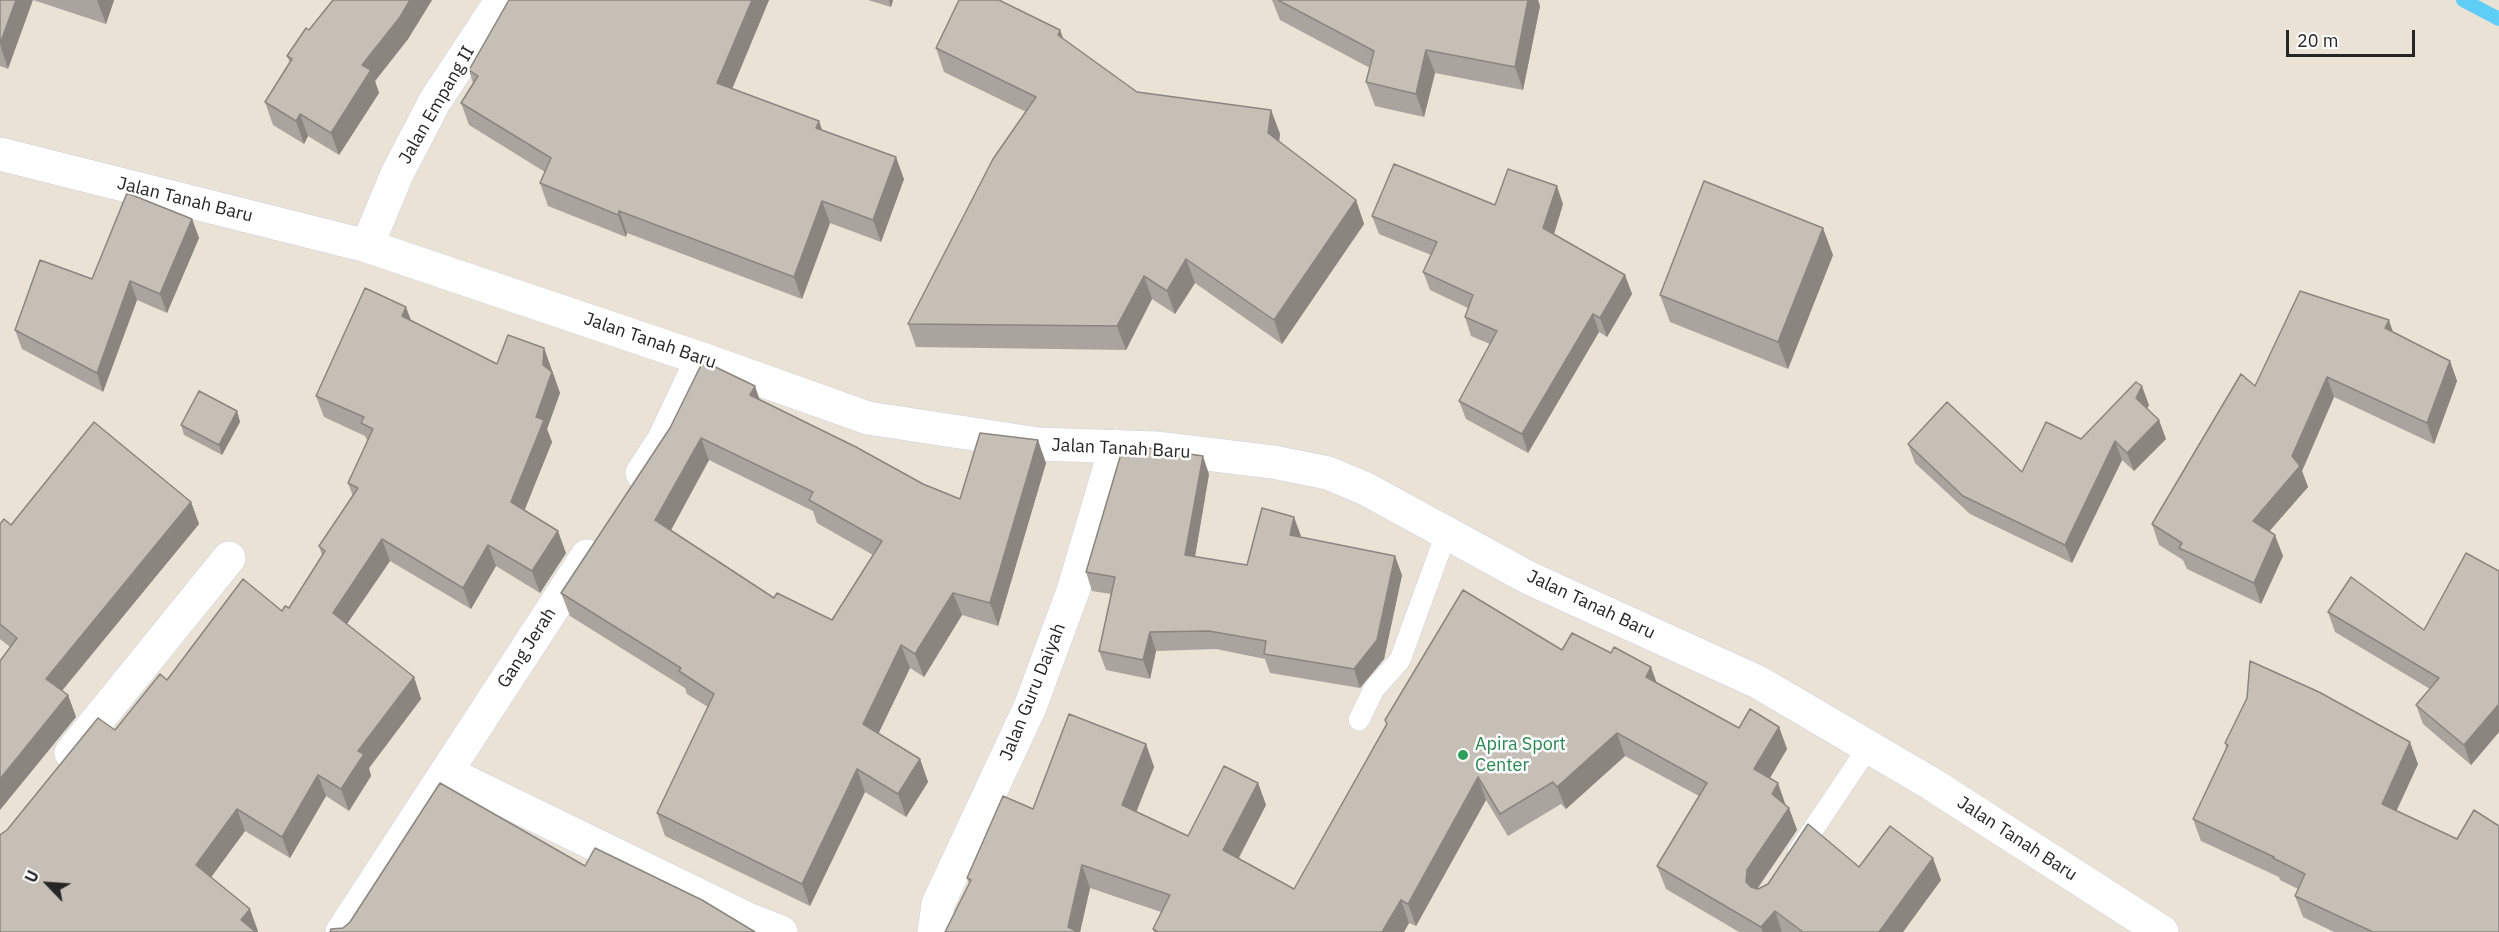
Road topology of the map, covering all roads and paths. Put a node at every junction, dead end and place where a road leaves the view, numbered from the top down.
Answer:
1 (498, 0) edge
2 (0, 154) edge
3 (371, 237) junction
4 (702, 359) junction
5 (1116, 446) junction
6 (624, 500) edge
7 (604, 530) edge
8 (1446, 534) junction
9 (229, 558) dead end
10 (1359, 720) dead end
11 (1869, 746) junction
12 (446, 772) junction
13 (52, 777) edge
14 (1785, 870) edge
15 (342, 932) edge
16 (781, 932) edge
17 (934, 932) edge
18 (2162, 932) edge

1 - 3 main road, Jalan Empang II
2 - 3 main road, Jalan Tanah Baru
3 - 4 main road, Jalan Tanah Baru
4 - 5 main road, Jalan Tanah Baru
4 - 6 main road
5 - 8 main road, Jalan Tanah Baru
5 - 17 main road, Jalan Guru Daiyah
7 - 12 main road, Gang Jerah
8 - 10 lane
8 - 11 main road, Jalan Tanah Baru
9 - 13 main road
11 - 14 lane
11 - 18 main road, Jalan Tanah Baru
12 - 15 main road, Gang Jerah
12 - 16 main road

